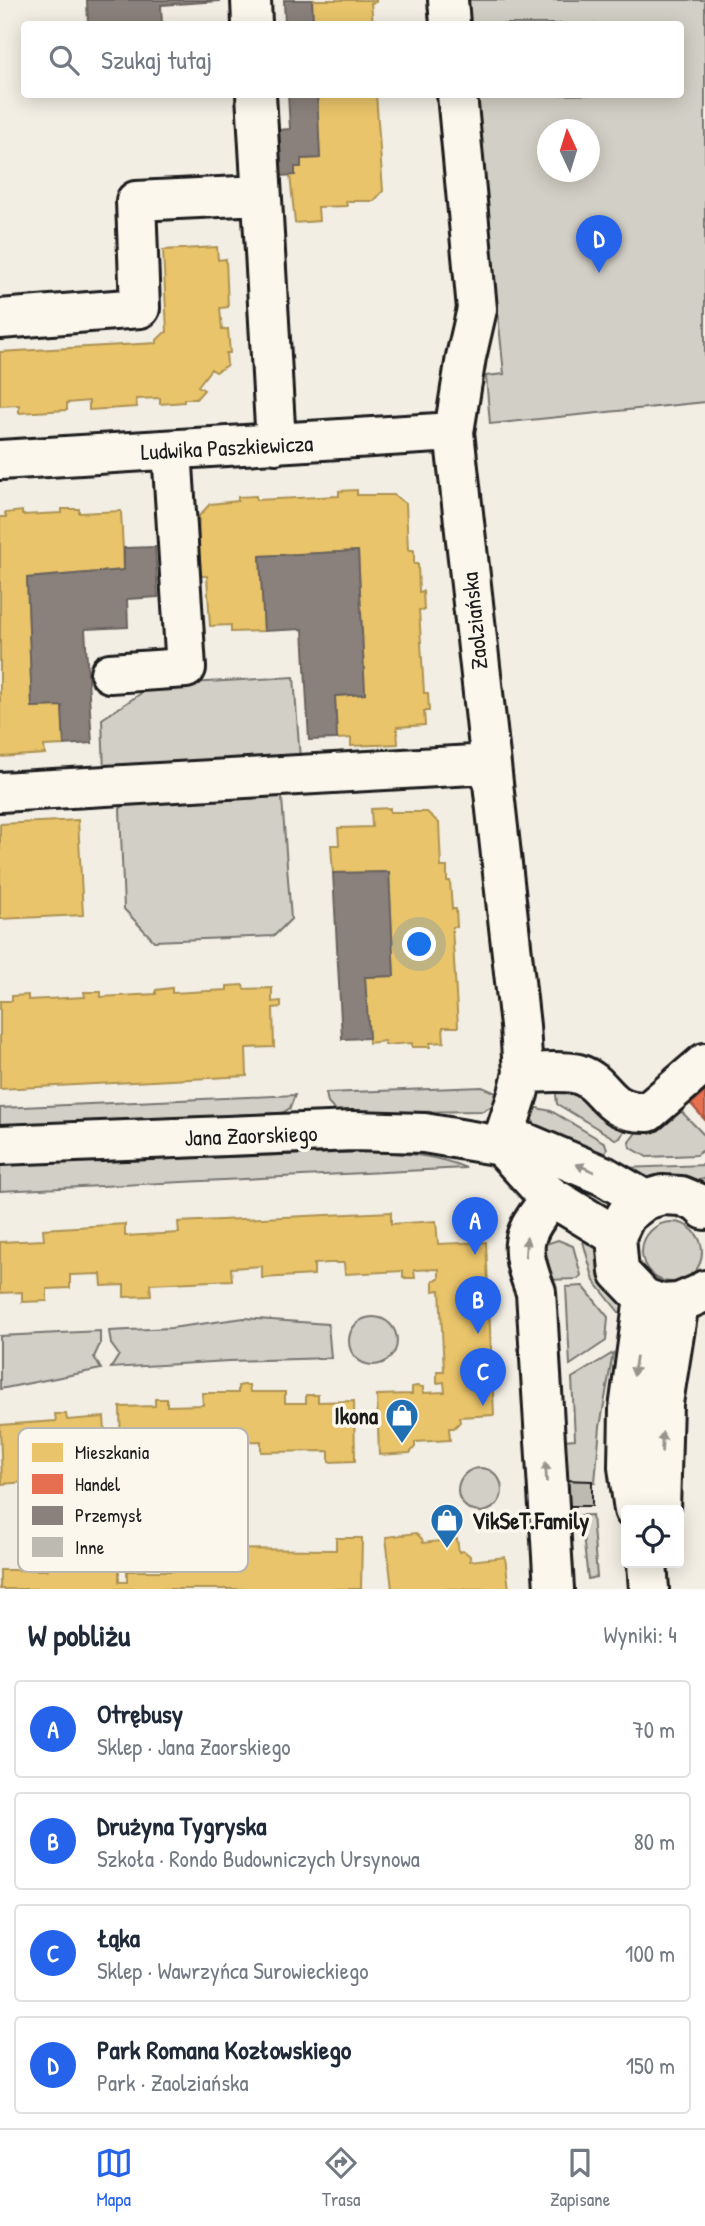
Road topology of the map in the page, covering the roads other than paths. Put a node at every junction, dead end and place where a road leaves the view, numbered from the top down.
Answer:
1 (251, 0) edge
2 (448, 0) edge
3 (252, 21) edge
4 (450, 21) edge
5 (256, 98) edge
6 (457, 98) edge
7 (261, 195) junction
8 (0, 319) edge
9 (454, 432) junction
10 (276, 444) junction
11 (172, 450) junction
12 (0, 460) edge
13 (110, 673) dead end
14 (490, 764) junction
15 (0, 792) edge
16 (705, 1063) edge
17 (523, 1073) junction
18 (0, 1145) edge
19 (501, 1146) junction
20 (552, 1197) junction
21 (645, 1200) junction
22 (703, 1204) edge
23 (615, 1236) junction
24 (676, 1297) edge
25 (633, 1505) edge
26 (660, 1505) edge
27 (647, 1568) edge
28 (554, 1589) edge
29 (649, 1589) edge

1 - 3 street
2 - 4 street
5 - 7 street
6 - 9 street, Zaolziańska
7 - 8 street
7 - 10 street
9 - 10 street, Ludwika Paszkiewicza
9 - 14 street, Zaolziańska
10 - 11 street, Ludwika Paszkiewicza
11 - 12 street, Ludwika Paszkiewicza
11 - 13 street
14 - 15 street
14 - 17 street, Zaolziańska
16 - 17 street
17 - 19 street, Zaolziańska
18 - 19 street, Jana Zaorskiego
19 - 20 street
21 -> 19 street, Jana Zaorskiego
20 - 23 street
28 -> 20 street
21 - 22 street
21 - 23 street
23 - 24 street
24 -> 25 street
26 -> 24 street
27 - 29 street

